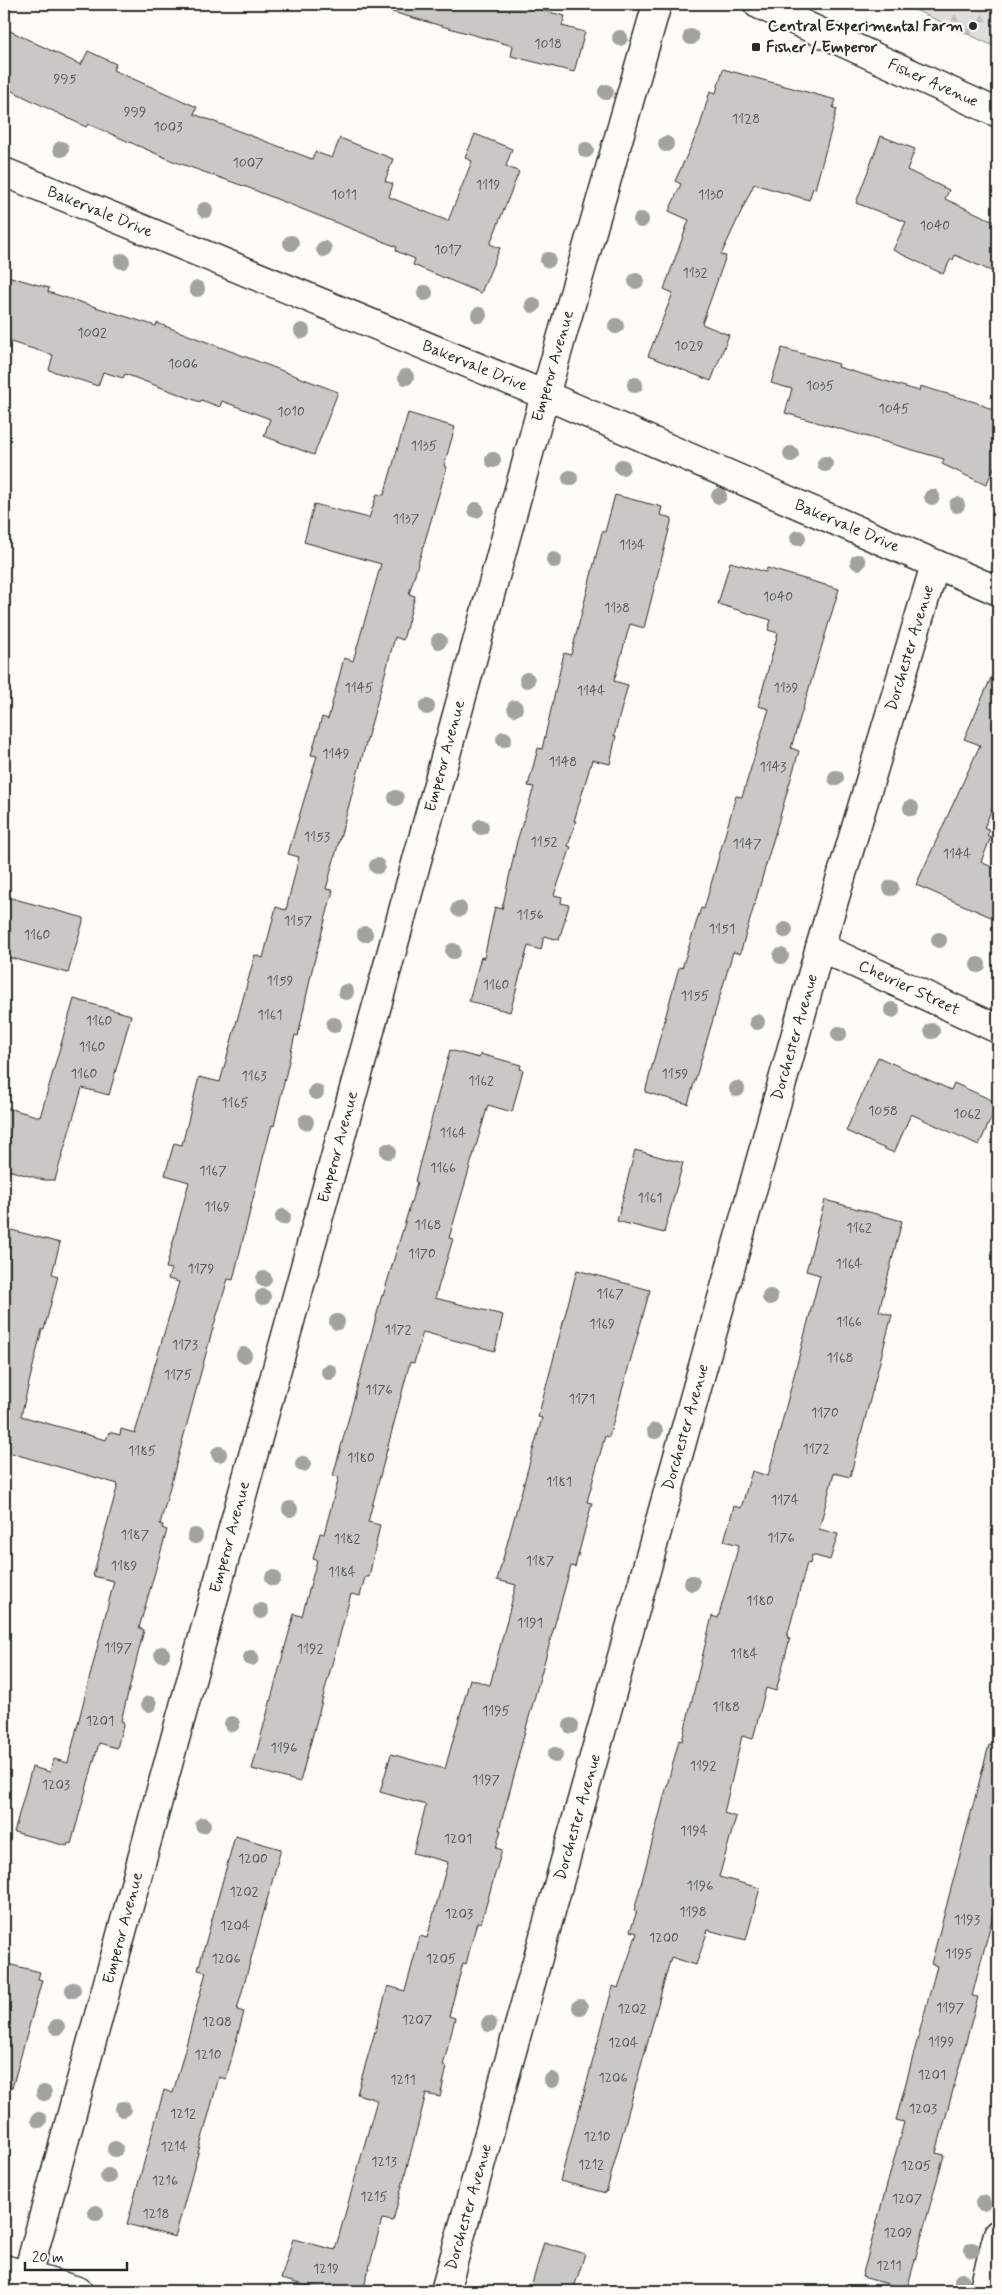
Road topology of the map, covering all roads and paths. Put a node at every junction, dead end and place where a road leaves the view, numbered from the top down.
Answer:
1 (657, 4) edge
2 (758, 4) edge
3 (998, 113) edge
4 (4, 172) edge
5 (545, 395) junction
6 (935, 565) junction
7 (998, 591) edge
8 (820, 947) junction
9 (998, 1029) edge
10 (998, 2234) edge
11 (18, 2279) edge
12 (78, 2291) edge
13 (445, 2291) edge
14 (983, 2291) edge

1 - 5 street, Emperor Avenue
2 - 3 street, Fisher Avenue
4 - 5 street, Bakervale Drive
5 - 6 street, Bakervale Drive
5 - 11 street, Emperor Avenue
6 - 7 street, Bakervale Drive
6 - 8 street, Dorchester Avenue
8 - 9 street, Chevrier Street
8 - 13 street, Dorchester Avenue
10 - 14 street
11 - 12 street

